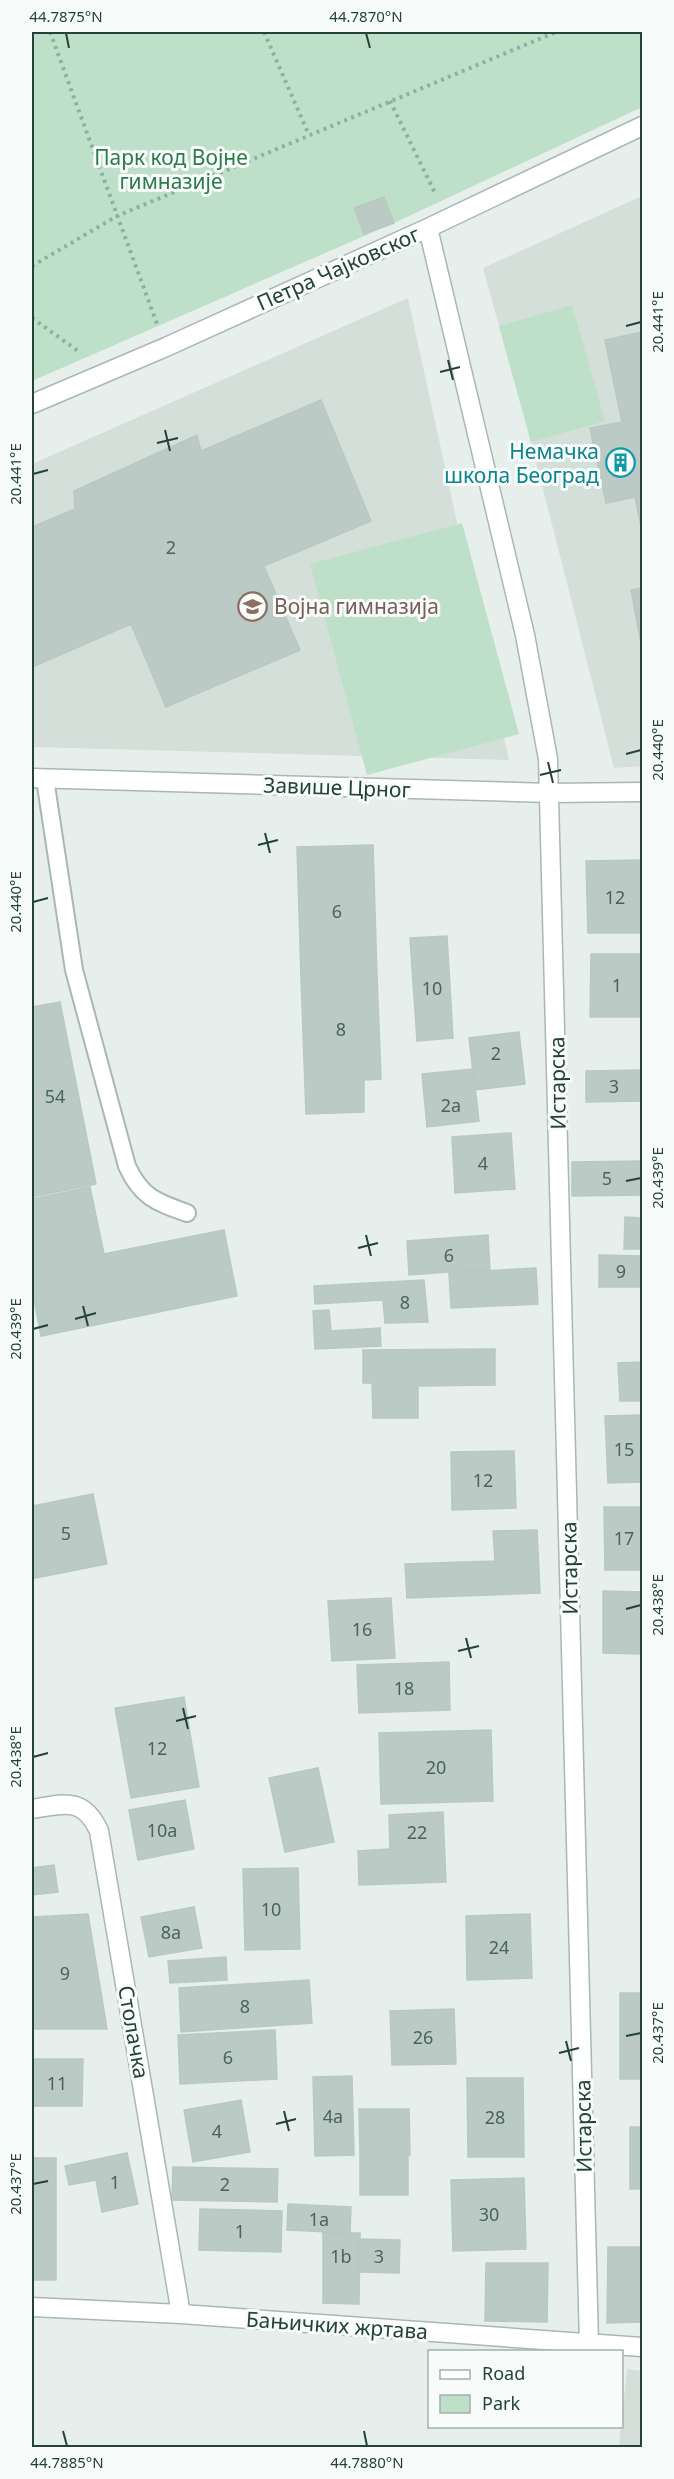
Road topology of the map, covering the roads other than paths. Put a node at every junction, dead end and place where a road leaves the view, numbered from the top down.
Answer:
1 (642, 126) edge
2 (428, 228) junction
3 (32, 404) edge
4 (38, 778) edge
5 (642, 792) edge
6 (549, 793) junction
7 (187, 1213) dead end
8 (32, 1809) edge
9 (32, 2307) edge
10 (181, 2314) junction
11 (589, 2344) junction
12 (642, 2348) edge

1 - 2 street, Петра Чајковског
2 - 3 street, Петра Чајковског
2 - 6 street, Истарска
4 - 6 street, Завише Црног
4 - 7 lane
5 - 6 street, Завише Црног
6 - 11 street, Истарска
8 - 10 street, Столачка
9 - 10 street, Бањичких жртава
10 - 11 street, Бањичких жртава
11 - 12 street, Бањичких жртава

